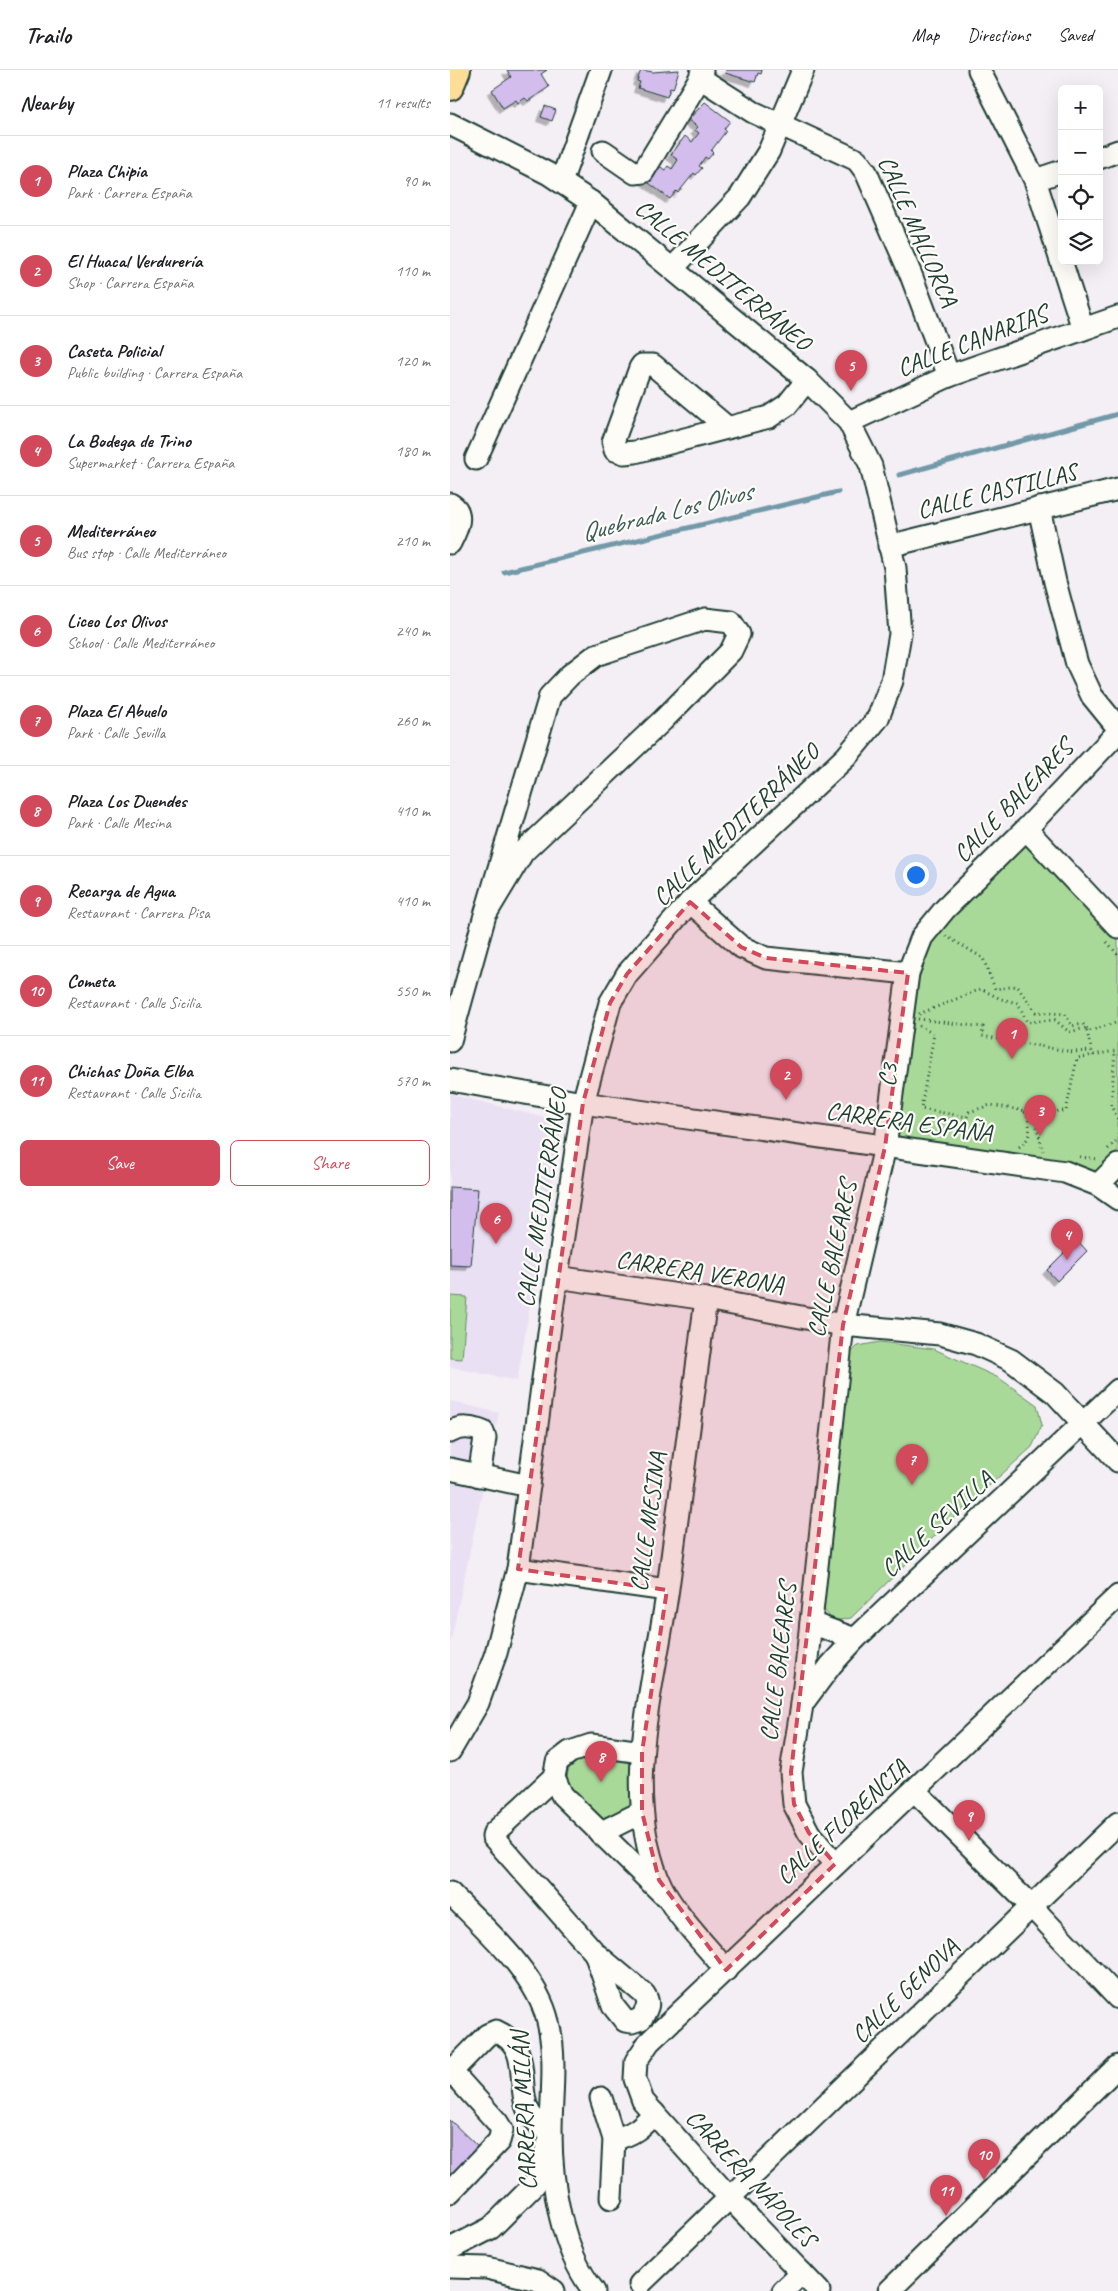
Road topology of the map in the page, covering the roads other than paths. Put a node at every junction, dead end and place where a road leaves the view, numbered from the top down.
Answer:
1 (457, 70) edge
2 (601, 70) edge
3 (802, 70) edge
4 (979, 70) edge
5 (701, 74) edge
6 (450, 87) edge
7 (450, 124) edge
8 (780, 124) junction
9 (603, 151) dead end
10 (1118, 152) edge
11 (1103, 157) edge
12 (1058, 171) edge
13 (1035, 180) junction
14 (561, 182) junction
15 (591, 202) junction
16 (673, 268) junction
17 (1118, 317) edge
18 (1083, 329) junction
19 (949, 376) junction
20 (807, 380) junction
21 (849, 422) junction
22 (728, 428) junction
23 (476, 459) dead end
24 (1118, 489) edge
25 (450, 504) edge
26 (1039, 508) junction
27 (450, 544) edge
28 (889, 546) junction
29 (1118, 730) edge
30 (1026, 830) junction
31 (690, 902) junction
32 (485, 915) junction
33 (1112, 934) edge
34 (908, 973) junction
35 (450, 1041) edge
36 (450, 1080) edge
37 (583, 1103) junction
38 (885, 1147) junction
39 (1118, 1165) edge
40 (1098, 1185) junction
41 (1118, 1199) edge
42 (557, 1277) junction
43 (706, 1299) junction
44 (844, 1325) junction
45 (1118, 1390) edge
46 (1084, 1424) junction
47 (450, 1432) edge
48 (1118, 1461) edge
49 (450, 1469) edge
50 (479, 1476) junction
51 (529, 1486) junction
52 (518, 1569) junction
53 (667, 1590) junction
54 (1118, 1596) edge
55 (811, 1623) junction
56 (855, 1639) junction
57 (802, 1705) junction
58 (450, 1751) edge
59 (642, 1752) junction
60 (554, 1777) junction
61 (915, 1791) junction
62 (642, 1812) junction
63 (1118, 1823) edge
64 (600, 1833) junction
65 (835, 1864) junction
66 (450, 1894) edge
67 (676, 1907) junction
68 (1032, 1907) junction
69 (595, 1953) dead end
70 (726, 1970) junction
71 (1118, 1998) edge
72 (1118, 2066) edge
73 (451, 2072) edge
74 (601, 2098) dead end
75 (649, 2107) junction
76 (551, 2134) junction
77 (614, 2138) junction
78 (450, 2192) edge
79 (611, 2198) dead end
80 (729, 2198) junction
81 (450, 2249) edge
82 (450, 2267) edge
83 (802, 2273) junction
84 (640, 2284) dead end
85 (554, 2291) edge
86 (594, 2291) edge
87 (783, 2291) edge
88 (819, 2291) edge
89 (889, 2291) edge

1 - 6 main road
2 - 14 street
3 - 8 street
4 - 13 street
5 - 8 street, CALLE MALLORCA
5 - 9 street
7 - 14 street, CALLE MEDITERRÁNEO
8 - 16 street
8 - 19 street, CALLE MALLORCA
10 - 11 street
12 - 13 street
13 - 18 street
14 - 15 street, CALLE MEDITERRÁNEO
15 - 16 street, CALLE MEDITERRÁNEO
15 - 23 street
16 - 20 street, CALLE MEDITERRÁNEO
17 - 18 street, CALLE CANARIAS
18 - 19 street, CALLE CANARIAS
19 - 21 street, CALLE CANARIAS
20 - 21 street, CALLE MEDITERRÁNEO
20 - 22 street
21 - 28 street, CALLE MEDITERRÁNEO
22 - 22 street
24 - 26 street, CALLE CASTILLAS
25 - 27 street
26 - 28 street, CALLE CASTILLAS
26 - 29 street
28 - 31 street, CALLE MEDITERRÁNEO
29 - 30 street, CALLE BALEARES
30 - 33 street
30 - 34 street, CALLE BALEARES
31 - 34 street
31 - 37 street, CALLE MEDITERRÁNEO
32 - 32 street
32 - 35 street
34 - 38 street, CALLE BALEARES
36 - 37 street, CARRERA ESPAÑA
37 - 38 street, CARRERA ESPAÑA
37 - 42 street, CALLE MEDITERRÁNEO
38 - 40 street, CARRERA ESPAÑA
38 - 44 street, CALLE BALEARES
39 - 40 street
40 - 41 street, CARRERA ESPAÑA
42 - 43 street, CARRERA VERONA
42 - 51 street, CALLE MEDITERRÁNEO
43 - 44 street, CARRERA VERONA
43 - 53 street, CALLE MESINA
44 - 46 street, CARRERA VERONA
44 - 55 street, CALLE BALEARES
45 - 46 street, CALLE SEVILLA
46 - 48 street, CARRERA VERONA
46 - 56 street, CALLE SEVILLA
47 - 50 street
49 - 50 street
50 - 51 street
51 - 52 street, CALLE MEDITERRÁNEO
52 - 53 street
52 - 58 street, CALLE MEDITERRÁNEO
53 - 59 street, CALLE MESINA
54 - 61 street, CALLE FLORENCIA
55 - 56 street
55 - 57 street, CALLE BALEARES
56 - 57 street, CALLE SEVILLA
57 - 65 street, CALLE BALEARES
59 - 60 street
59 - 62 street, CALLE MESINA
60 - 64 street, CALLE MESINA
60 - 69 street
61 - 65 street, CALLE FLORENCIA
61 - 68 street
62 - 64 street
62 - 67 street, CALLE MESINA
63 - 68 street, CALLE GENOVA
64 - 67 street, CALLE MESINA
65 - 70 street, CALLE FLORENCIA
66 - 76 street, CARRERA MILÁN
67 - 70 street, CALLE MESINA
68 - 71 street
68 - 80 street, CALLE GENOVA
70 - 75 street, CALLE FLORENCIA
72 - 89 street
73 - 76 street
73 - 78 street
74 - 77 street
75 - 77 street
75 - 80 street, CARRERA NÁPOLES
76 - 81 street
76 - 86 street, CARRERA MILÁN
77 - 79 street
80 - 83 street, CARRERA NÁPOLES
80 - 84 street, CALLE GENOVA
82 - 85 street
83 - 87 street
83 - 88 street, CARRERA NÁPOLES

